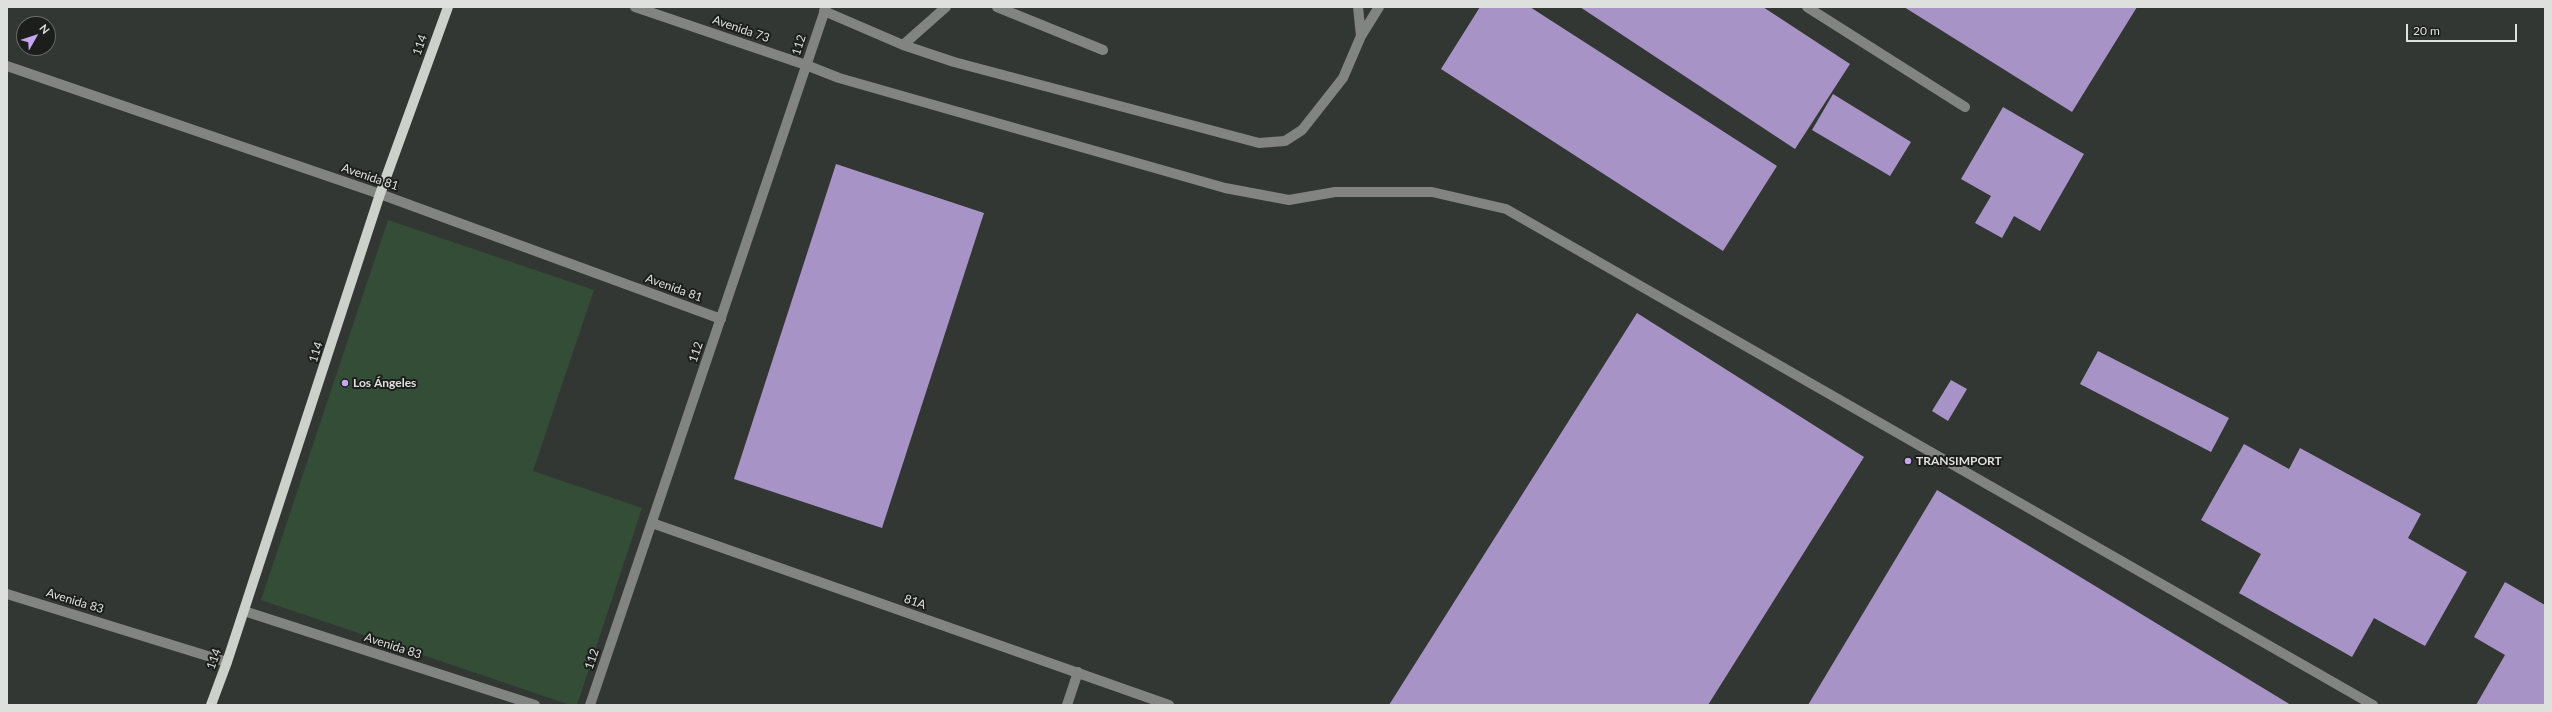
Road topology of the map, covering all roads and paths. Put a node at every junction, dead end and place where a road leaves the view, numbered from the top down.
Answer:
1 (448, 7) edge
2 (635, 7) edge
3 (946, 7) edge
4 (997, 7) edge
5 (1358, 7) edge
6 (1379, 7) edge
7 (1808, 7) edge
8 (825, 9) edge
9 (1361, 36) junction
10 (904, 45) junction
11 (1103, 50) dead end
12 (806, 65) junction
13 (7, 66) edge
14 (1965, 107) dead end
15 (380, 194) junction
16 (721, 319) junction
17 (652, 523) junction
18 (7, 594) edge
19 (244, 611) junction
20 (227, 662) junction
21 (1078, 672) junction
22 (211, 705) edge
23 (535, 705) edge
24 (590, 705) edge
25 (1067, 705) edge
26 (1169, 705) edge
27 (2373, 705) edge

1 - 15 main road, 114
2 - 12 street, Avenida 73
3 - 10 street
4 - 11 street
5 - 9 street
6 - 9 street
7 - 14 street
8 - 10 street
8 - 12 street, 112
9 - 10 street
12 - 16 street, 112
12 - 27 street, Avenida 73
13 - 15 street, Avenida 81
15 - 16 street, Avenida 81
15 - 19 main road, 114
16 - 17 street, 112
17 - 21 street, 81A
17 - 24 street, 112
18 - 20 street, Avenida 83
19 - 20 main road, 114
19 - 23 street, Avenida 83
20 - 22 main road, 114
21 - 25 street
21 - 26 street, 81A

